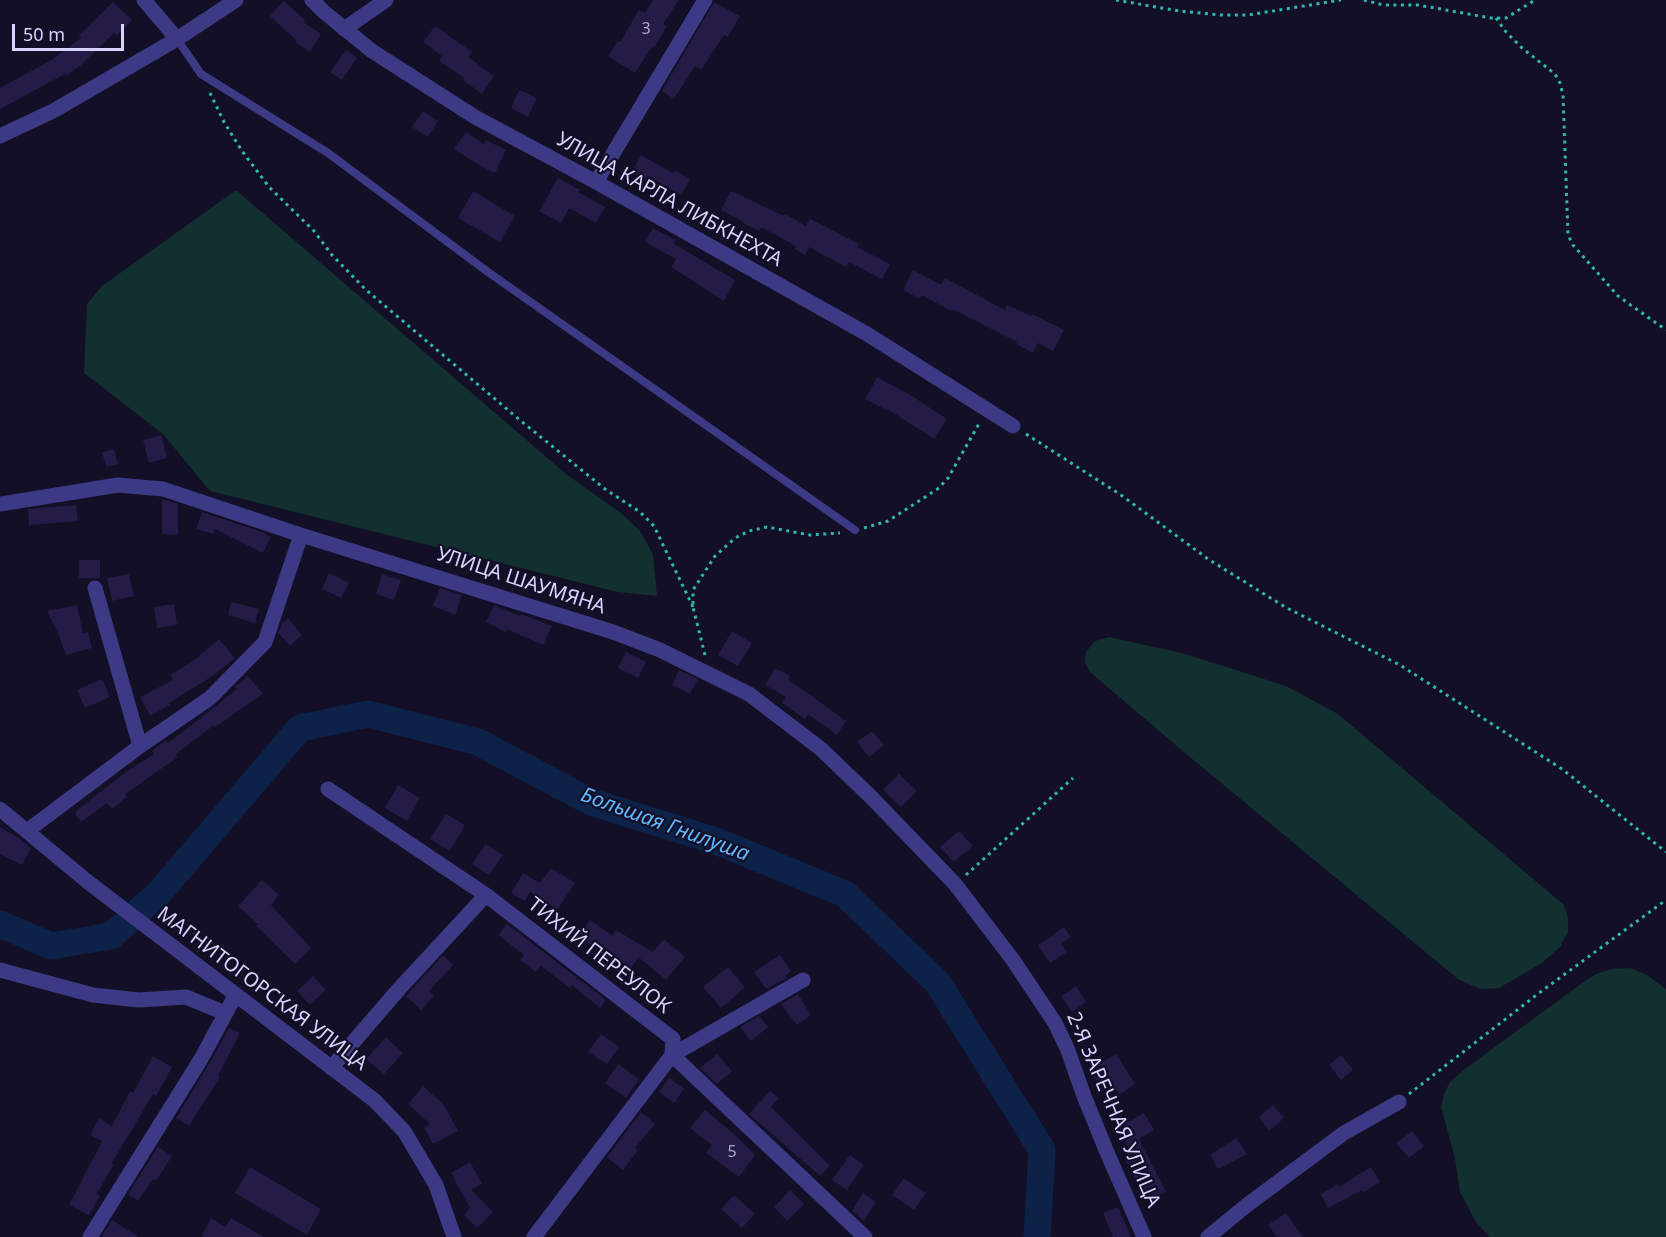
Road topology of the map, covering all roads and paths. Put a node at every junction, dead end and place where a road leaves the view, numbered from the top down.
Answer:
1 (144, 0) edge
2 (236, 0) edge
3 (312, 0) edge
4 (386, 0) edge
5 (705, 0) edge
6 (1116, 0) edge
7 (1341, 0) edge
8 (1364, 0) edge
9 (1535, 0) edge
10 (1496, 18) junction
11 (344, 29) junction
12 (177, 39) junction
13 (201, 74) junction
14 (0, 136) edge
15 (596, 182) junction
16 (1666, 330) edge
17 (987, 410) junction
18 (1013, 426) joint
19 (0, 504) edge
20 (855, 530) junction
21 (301, 535) junction
22 (95, 588) dead end
23 (693, 607) junction
24 (708, 674) junction
25 (140, 746) junction
26 (1073, 778) dead end
27 (328, 789) dead end
28 (0, 809) edge
29 (27, 831) junction
30 (1666, 852) edge
31 (955, 884) junction
32 (486, 895) junction
33 (1666, 900) edge
34 (0, 970) edge
35 (803, 980) dead end
36 (235, 996) junction
37 (225, 1013) junction
38 (672, 1055) junction
39 (331, 1068) junction
40 (1399, 1102) joint
41 (90, 1237) edge
42 (454, 1237) edge
43 (534, 1237) edge
44 (865, 1237) edge
45 (1144, 1237) edge
46 (1208, 1237) edge

1 - 12 street
2 - 12 street
3 - 11 street, УЛИЦА КАРЛА ЛИБКНЕХТА
4 - 11 street
5 - 15 street
6 - 7 path
8 - 10 path
9 - 10 path
10 - 16 path
11 - 15 street, УЛИЦА КАРЛА ЛИБКНЕХТА
12 - 13 lane
12 - 14 street
13 - 20 lane
13 - 23 path
15 - 17 street, УЛИЦА КАРЛА ЛИБКНЕХТА
17 - 18 street, УЛИЦА КАРЛА ЛИБКНЕХТА
17 - 20 path
18 - 30 path
19 - 21 street, УЛИЦА ШАУМЯНА
20 - 23 path
21 - 24 street, УЛИЦА ШАУМЯНА
21 - 25 street
22 - 25 street
23 - 24 path
24 - 31 street, УЛИЦА ШАУМЯНА
25 - 29 street
26 - 31 path
27 - 32 street, ТИХИЙ ПЕРЕУЛОК
28 - 29 street, МАГНИТОГОРСКАЯ УЛИЦА
29 - 36 street, МАГНИТОГОРСКАЯ УЛИЦА
31 - 45 street, 2-Я ЗАРЕЧНАЯ УЛИЦА
32 - 38 street, ТИХИЙ ПЕРЕУЛОК
32 - 39 street
33 - 40 path
34 - 37 street
35 - 38 street
36 - 37 street
36 - 39 street, МАГНИТОГОРСКАЯ УЛИЦА
37 - 41 street
38 - 43 street
38 - 44 street, ТИХИЙ ПЕРЕУЛОК
39 - 42 street, МАГНИТОГОРСКАЯ УЛИЦА
40 - 46 street

